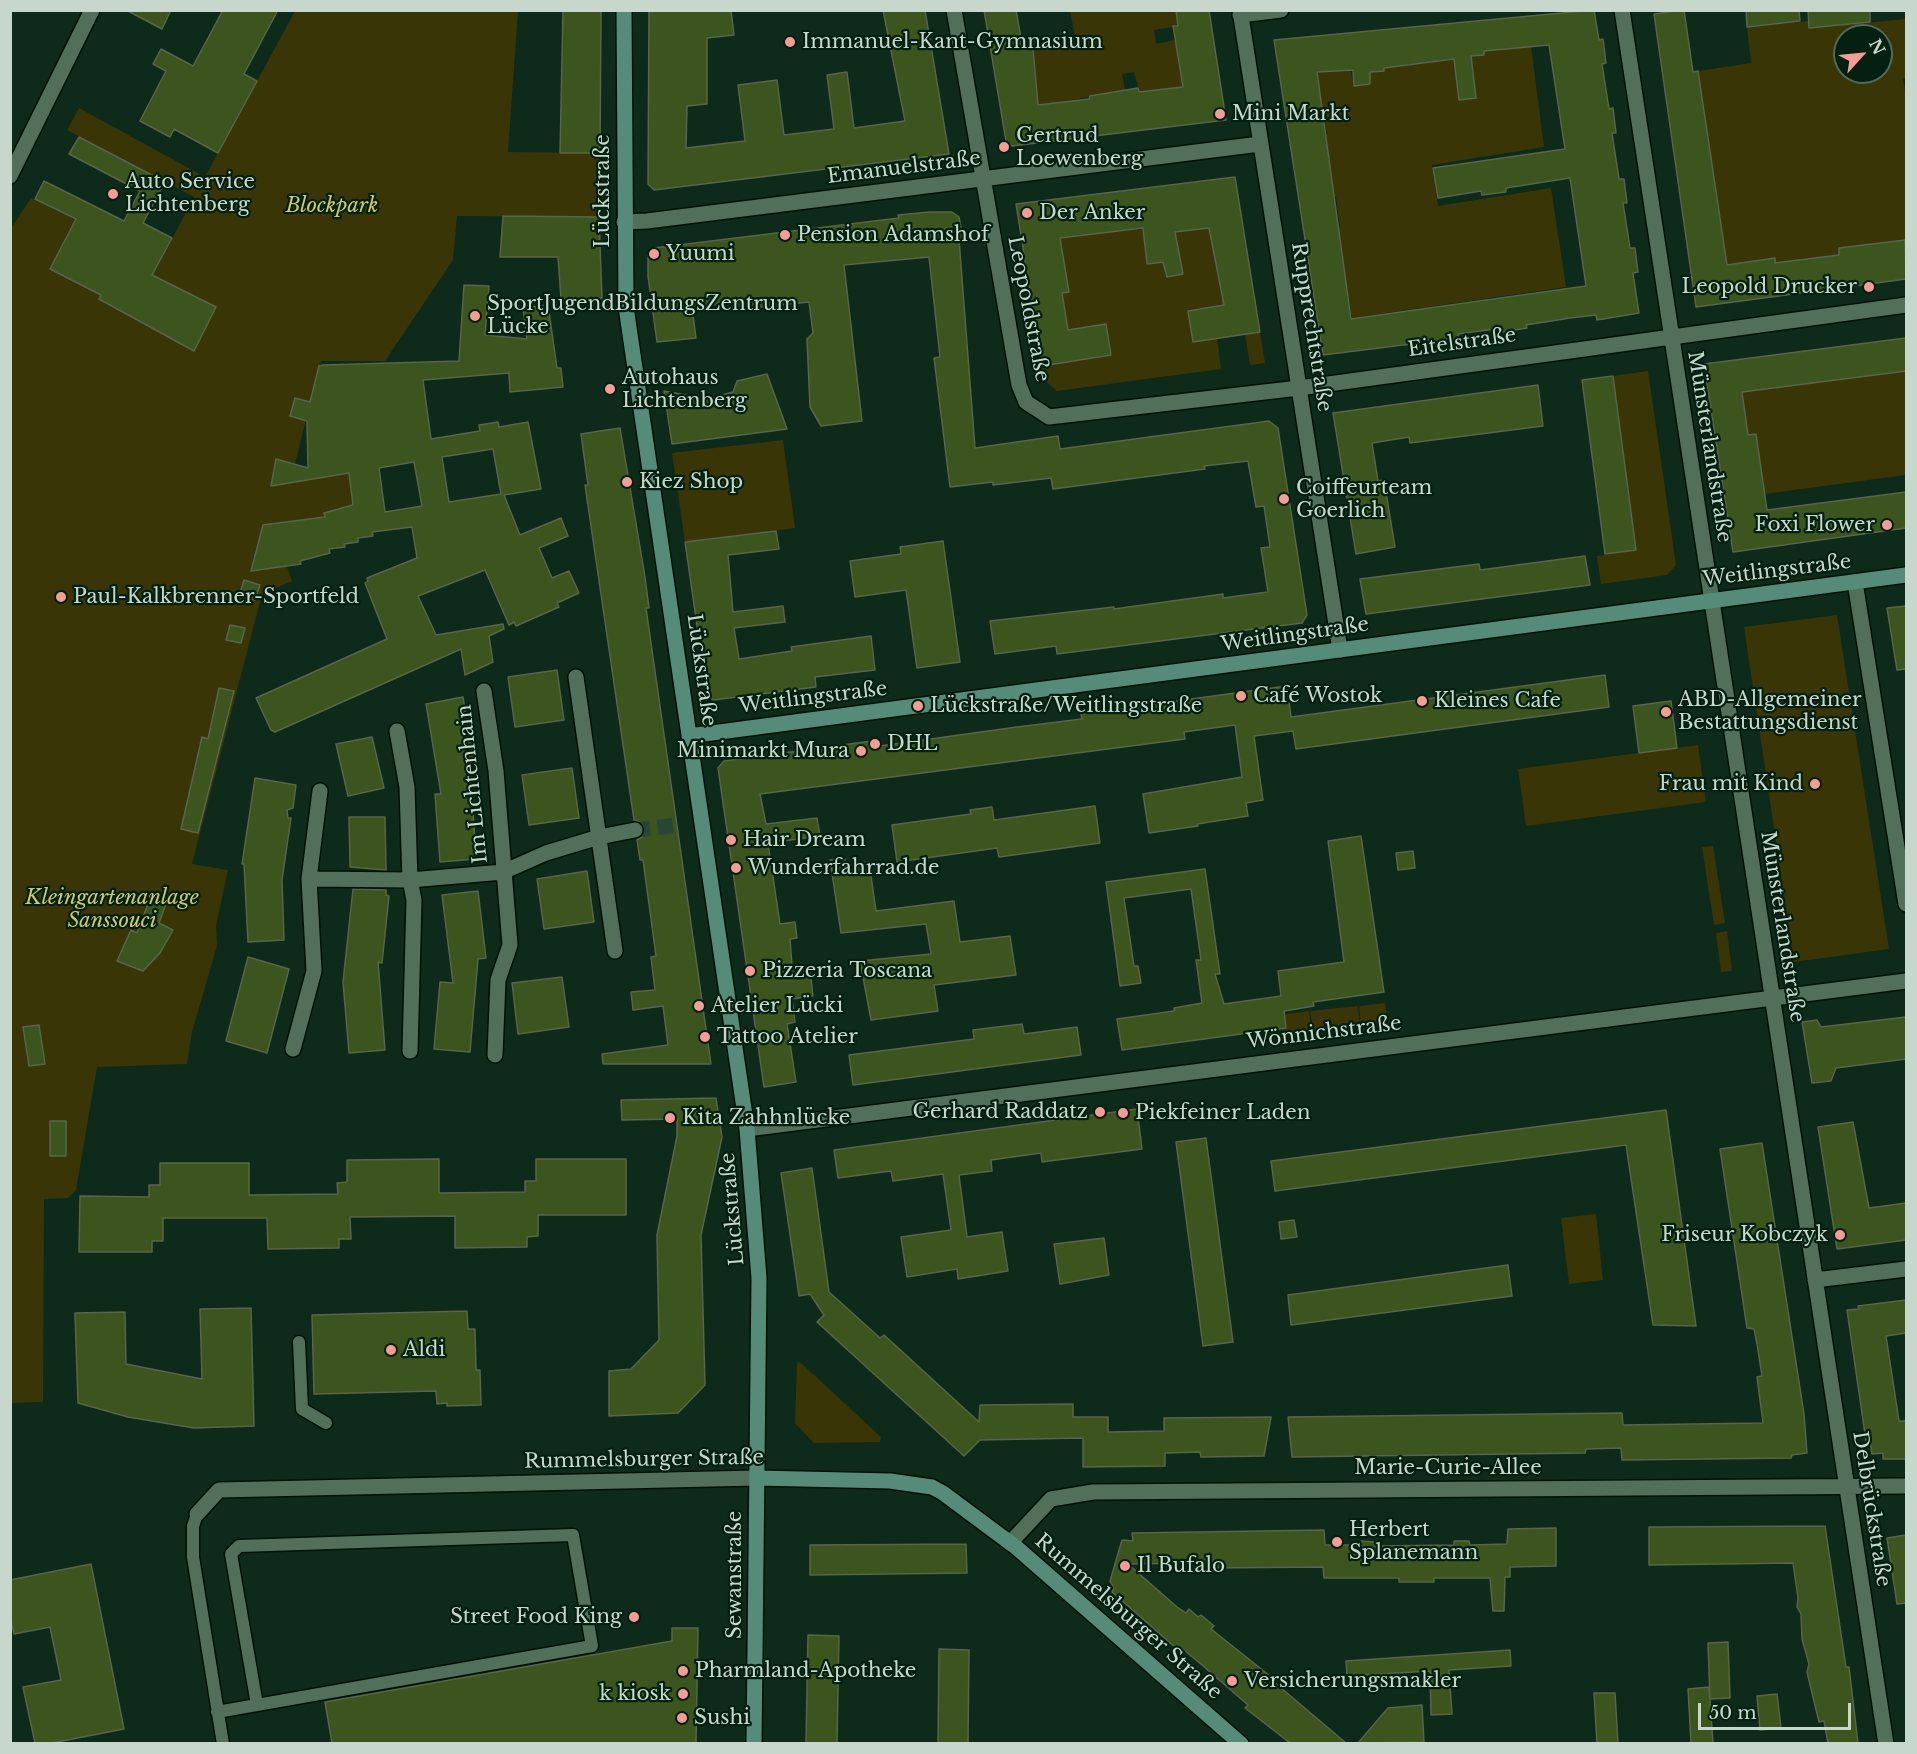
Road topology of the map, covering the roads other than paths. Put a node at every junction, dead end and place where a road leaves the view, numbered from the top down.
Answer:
1 (92, 10) edge
2 (624, 10) edge
3 (954, 10) edge
4 (1281, 10) edge
5 (1622, 10) edge
6 (1240, 13) edge
7 (1260, 144) junction
8 (10, 176) edge
9 (983, 179) junction
10 (624, 222) junction
11 (1906, 305) edge
12 (1671, 337) junction
13 (1299, 388) junction
14 (1026, 402) joint
15 (1906, 575) edge
16 (1855, 582) junction
17 (1711, 601) junction
18 (1340, 650) junction
19 (576, 677) dead end
20 (484, 692) dead end
21 (397, 731) dead end
22 (689, 736) junction
23 (320, 791) dead end
24 (635, 830) tunnel mouth
25 (599, 837) junction
26 (503, 872) junction
27 (309, 879) junction
28 (410, 880) junction
29 (1906, 904) edge
30 (615, 951) dead end
31 (1906, 981) edge
32 (1771, 998) junction
33 (293, 1049) dead end
34 (410, 1051) dead end
35 (495, 1055) dead end
36 (747, 1129) junction
37 (1906, 1269) edge
38 (1815, 1280) junction
39 (299, 1342) dead end
40 (326, 1423) dead end
41 (757, 1478) junction
42 (1906, 1486) edge
43 (1848, 1487) junction
44 (197, 1514) joint
45 (1010, 1543) junction
46 (257, 1704) junction
47 (217, 1712) junction
48 (223, 1743) edge
49 (754, 1743) edge
50 (1241, 1743) edge
51 (1886, 1743) edge

1 - 8 street
2 - 10 street, Lückstraße
3 - 9 street, Leopoldstraße
4 - 6 street
5 - 12 street, Münsterlandstraße
6 - 7 street, Rupprechtstraße
7 - 9 street, Emanuelstraße
7 - 13 street, Rupprechtstraße
9 - 10 street, Emanuelstraße
9 - 14 street, Leopoldstraße
10 - 22 street, Lückstraße
11 - 12 street, Eitelstraße
12 - 13 street, Eitelstraße
12 - 17 street, Münsterlandstraße
13 - 14 street, Eitelstraße
13 - 18 street, Rupprechtstraße
15 - 16 street, Weitlingstraße
16 - 17 street, Weitlingstraße
16 - 29 street
17 - 18 street, Weitlingstraße
17 - 32 street, Münsterlandstraße
18 - 22 street, Weitlingstraße
19 - 25 street
20 - 26 street, Im Lichtenhain
21 - 28 street
22 - 36 street, Lückstraße
23 - 27 street
24 - 25 street, Im Lichtenhain
25 - 26 street, Im Lichtenhain
25 - 30 street
26 - 28 street, Im Lichtenhain
26 - 35 street, Im Lichtenhain
27 - 28 street, Im Lichtenhain
27 - 33 street
28 - 34 street
31 - 32 street, Wönnichstraße
32 - 36 street, Wönnichstraße
32 - 38 street, Münsterlandstraße
36 - 41 street, Lückstraße
37 - 38 street
38 - 43 street, Delbrückstraße
39 - 40 lane
41 - 44 street, Rummelsburger Straße
41 - 45 street, Rummelsburger Straße
41 - 49 street, Sewanstraße
42 - 43 street, Marie-Curie-Allee
43 - 45 street, Marie-Curie-Allee
43 - 51 street, Delbrückstraße
44 - 47 lane, Rummelsburger Straße
45 - 50 street, Rummelsburger Straße
46 - 46 lane
46 - 47 lane
47 - 48 lane, Rummelsburger Straße

